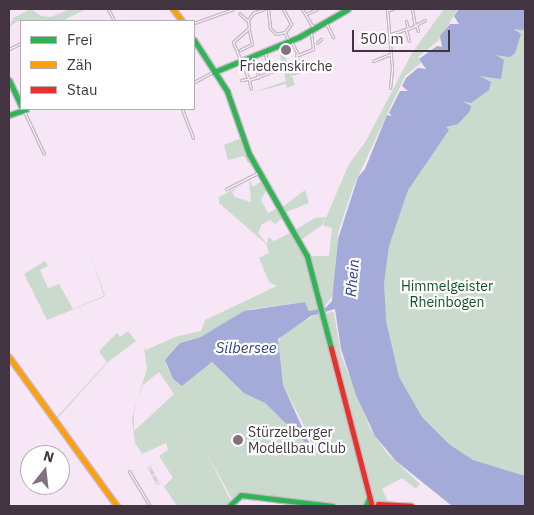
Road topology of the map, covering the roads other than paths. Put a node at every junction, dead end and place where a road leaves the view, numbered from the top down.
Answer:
1 (174, 9) edge
2 (233, 9) edge
3 (266, 9) edge
4 (283, 9) edge
5 (302, 9) edge
6 (317, 9) edge
7 (348, 9) edge
8 (387, 9) edge
9 (393, 9) edge
10 (412, 9) edge
11 (239, 13) dead end
12 (305, 14) junction
13 (181, 20) edge
14 (425, 20) dead end
15 (248, 21) junction
16 (406, 21) dead end
17 (326, 22) junction
18 (195, 23) edge
19 (416, 25) junction
20 (249, 29) junction
21 (407, 29) junction
22 (312, 30) junction
23 (418, 31) dead end
24 (285, 32) junction
25 (391, 34) junction
26 (333, 37) dead end
27 (321, 39) dead end
28 (290, 41) junction
29 (409, 41) dead end
30 (195, 42) edge
31 (314, 43) junction
32 (240, 50) junction
33 (265, 51) junction
34 (391, 54) junction
35 (294, 55) junction
36 (243, 59) junction
37 (373, 61) dead end
38 (253, 65) dead end
39 (245, 66) junction
40 (279, 70) dead end
41 (257, 72) dead end
42 (268, 72) junction
43 (212, 73) junction
44 (293, 73) dead end
45 (258, 78) junction
46 (9, 79) edge
47 (249, 79) junction
48 (241, 80) dead end
49 (195, 82) edge
50 (390, 88) dead end
51 (250, 89) dead end
52 (20, 103) edge
53 (20, 108) edge
54 (23, 110) edge
55 (182, 110) edge
56 (9, 115) edge
57 (193, 138) dead end
58 (44, 154) dead end
59 (259, 172) junction
60 (226, 189) dead end
61 (9, 357) edge
62 (9, 361) edge
63 (129, 471) dead end
64 (294, 505) edge
65 (115, 506) edge
66 (150, 506) edge
67 (229, 506) edge
68 (332, 506) edge
69 (372, 506) edge
70 (411, 506) edge

1 - 13 main road
2 - 18 street
3 - 15 street
3 - 24 street
4 - 24 street
5 - 12 street
6 - 12 street
7 - 17 main road
8 - 9 street
8 - 25 street
10 - 19 street
11 - 15 street
12 - 22 street
14 - 19 street
15 - 20 street
16 - 21 street
17 - 22 main road
17 - 26 street
19 - 21 street
19 - 23 street
20 - 32 street
20 - 32 street
21 - 25 street
21 - 29 street
22 - 28 main road
22 - 31 street
24 - 28 street
25 - 34 street
27 - 31 street
28 - 33 main road
28 - 35 street
30 - 43 main road
31 - 35 street
32 - 36 street
33 - 36 main road
33 - 42 street
34 - 37 street
34 - 50 street
35 - 44 street
36 - 39 street
36 - 43 main road
38 - 39 street
39 - 47 street
40 - 42 street
41 - 45 street
42 - 45 street
43 - 49 street
43 - 59 main road
45 - 47 street
46 - 52 main road
47 - 48 street
47 - 51 street
53 - 56 main road
54 - 58 street
55 - 57 street
59 - 60 street
59 - 69 main road
61 - 65 main road
62 - 65 main road
63 - 66 street
64 - 67 main road
64 - 68 main road
69 - 70 main road

